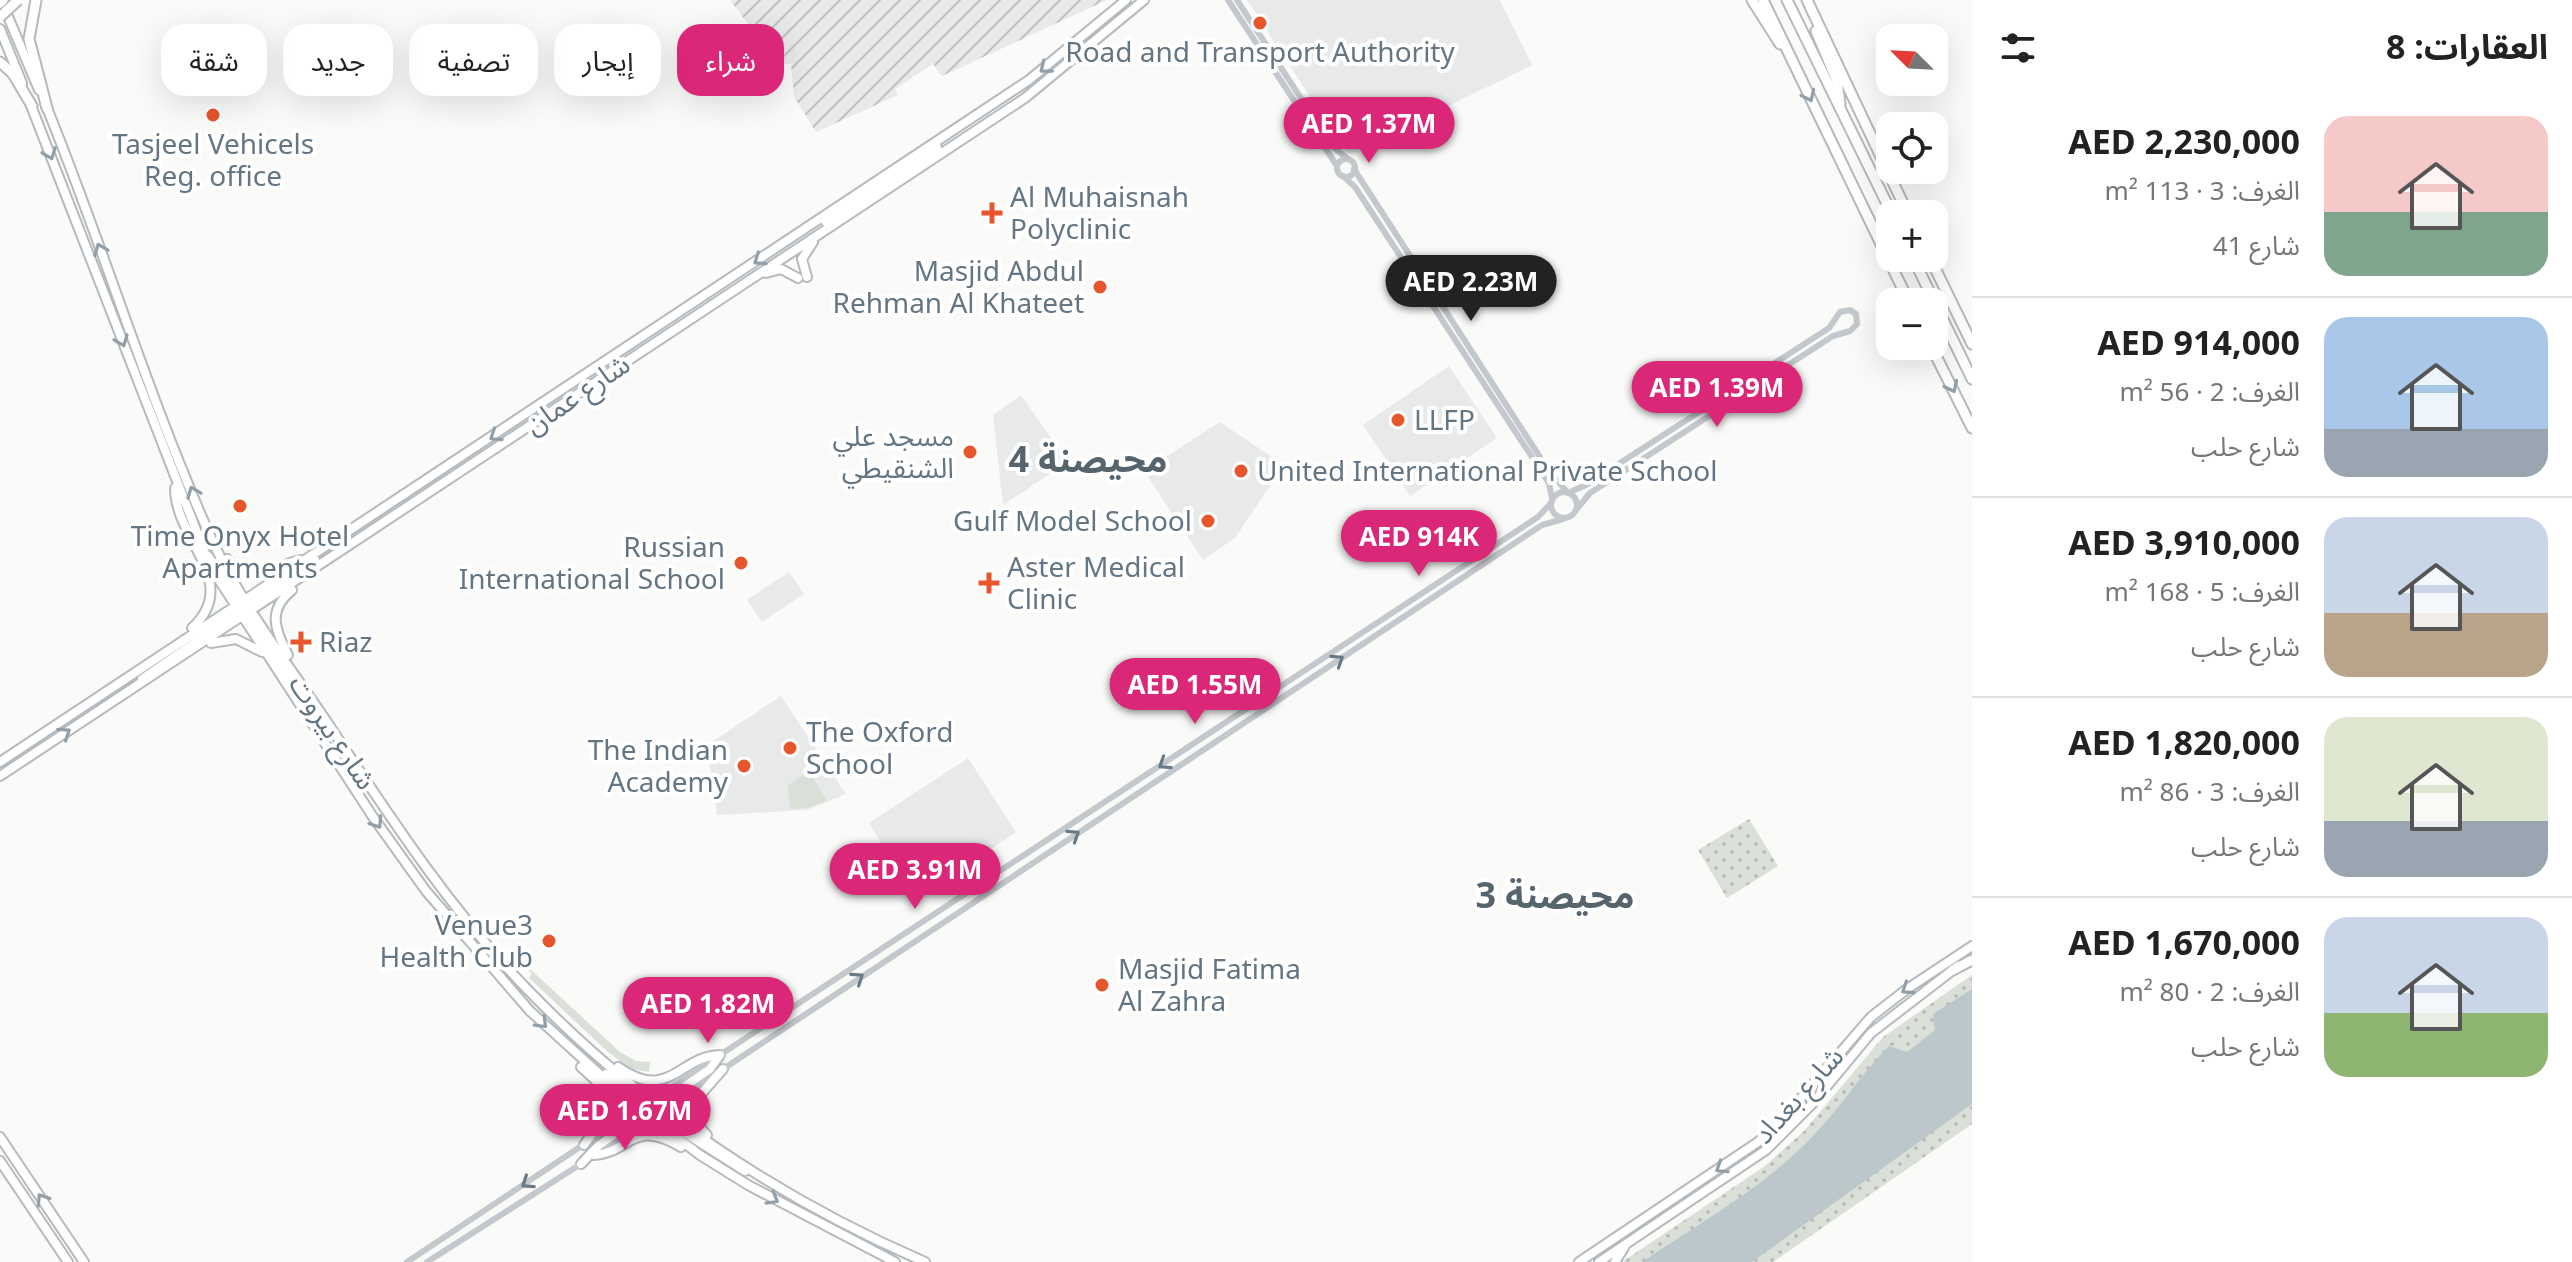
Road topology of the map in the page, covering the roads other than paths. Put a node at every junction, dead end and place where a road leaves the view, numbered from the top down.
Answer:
1 (18, 0) edge
2 (36, 0) edge
3 (1126, 0) edge
4 (1144, 0) edge
5 (1228, 0) edge
6 (1237, 0) edge
7 (1752, 0) edge
8 (1763, 0) edge
9 (1787, 0) edge
10 (1804, 0) edge
11 (1, 1) edge
12 (0, 17) edge
13 (0, 29) edge
14 (1792, 59) junction
15 (0, 62) edge
16 (32, 106) junction
17 (1840, 107) junction
18 (47, 108) junction
19 (962, 125) junction
20 (1348, 159) junction
21 (1337, 166) junction
22 (1354, 169) junction
23 (1343, 176) junction
24 (1885, 200) edge
25 (1901, 200) edge
26 (834, 223) junction
27 (783, 258) junction
28 (1920, 272) edge
29 (1937, 272) edge
30 (744, 284) junction
31 (1902, 288) edge
32 (1972, 344) edge
33 (1938, 360) edge
34 (1972, 379) edge
35 (1972, 428) edge
36 (176, 483) junction
37 (1568, 493) junction
38 (1552, 501) junction
39 (1577, 509) junction
40 (1563, 519) junction
41 (346, 534) junction
42 (211, 539) junction
43 (304, 560) junction
44 (304, 576) junction
45 (244, 608) junction
46 (180, 641) junction
47 (192, 651) junction
48 (267, 656) junction
49 (290, 667) junction
50 (137, 687) junction
51 (312, 701) junction
52 (0, 762) edge
53 (0, 776) edge
54 (376, 796) junction
55 (391, 802) dead end
56 (428, 855) dead end
57 (431, 873) junction
58 (1972, 946) edge
59 (1972, 958) edge
60 (1953, 970) joint
61 (567, 1047) junction
62 (597, 1055) junction
63 (720, 1055) junction
64 (723, 1069) junction
65 (651, 1109) junction
66 (0, 1137) edge
67 (584, 1145) junction
68 (594, 1155) junction
69 (700, 1155) junction
70 (0, 1161) edge
71 (581, 1164) junction
72 (757, 1175) junction
73 (449, 1235) junction
74 (1626, 1243) junction
75 (439, 1254) junction
76 (68, 1262) edge
77 (84, 1262) edge
78 (407, 1262) edge
79 (427, 1262) edge
80 (895, 1262) edge
81 (925, 1262) edge
82 (1579, 1262) edge
83 (1599, 1262) edge
84 (1615, 1262) edge

1 - 12 highway, bridge
2 - 18 highway
3 -> 19 main road, شارع عمان
4 - 26 main road, شارع عمان
5 - 21 street
6 - 20 street
7 - 14 highway
8 - 14 highway
9 - 17 highway
10 - 17 highway
10 - 25 highway
11 - 18 main road, شارع بيروت
13 - 16 main road
14 -> 31 highway
15 - 16 highway
16 -> 36 main road
17 - 24 highway
42 -> 18 main road, شارع بيروت
19 - 27 main road
19 -> 41 main road, شارع عمان
20 - 21 street
20 - 22 street
21 - 23 street
22 - 23 street
22 - 37 street
23 - 38 street
26 - 27 main road, شارع عمان
26 - 30 main road
27 - 30 main road, شارع عمان
28 - 34 highway
29 - 32 highway
30 - 44 main road, شارع عمان
33 -> 35 highway
36 - 45 main road
36 - 46 main road
37 - 38 street
37 - 39 street
37 - 39 street
38 - 40 street
38 -> 63 street
39 - 40 street
64 -> 40 street
41 - 43 main road, شارع عمان
41 - 45 main road
42 - 43 main road
42 - 45 main road, شارع بيروت
43 - 45 main road, شارع عمان
44 - 45 main road, شارع عمان
44 - 49 main road
45 - 46 main road, شارع عمان
45 - 47 main road, شارع عمان
45 - 48 main road, شارع بيروت
45 - 49 main road, شارع بيروت
45 - 50 main road
45 - 51 main road
46 - 52 main road, شارع عمان
47 - 48 main road
47 - 50 main road, شارع عمان
48 -> 61 main road, شارع بيروت
49 - 51 main road, شارع بيروت
53 -> 50 main road, شارع عمان
51 - 54 main road, شارع بيروت
54 - 55 main road
54 - 57 main road, شارع بيروت
56 - 57 main road
57 - 62 main road, شارع بيروت
58 -> 82 main road, شارع بغداد
59 - 60 highway
60 - 74 main road, شارع بغداد
61 - 65 main road, شارع بيروت
61 - 67 main road
62 - 63 main road
62 - 65 main road, شارع بيروت
63 - 65 main road
64 - 65 street
64 - 72 main road
65 - 67 street
65 - 68 street
65 - 69 main road, شارع بيروت
65 - 71 main road
65 - 72 main road
77 -> 66 main road
67 -> 73 street
68 - 69 main road
68 - 71 street
69 -> 80 main road, شارع بيروت
70 - 76 main road
71 - 75 street
72 - 81 main road
73 - 75 street
73 - 78 street
74 - 83 main road, شارع بغداد
74 - 84 main road
75 - 79 street

